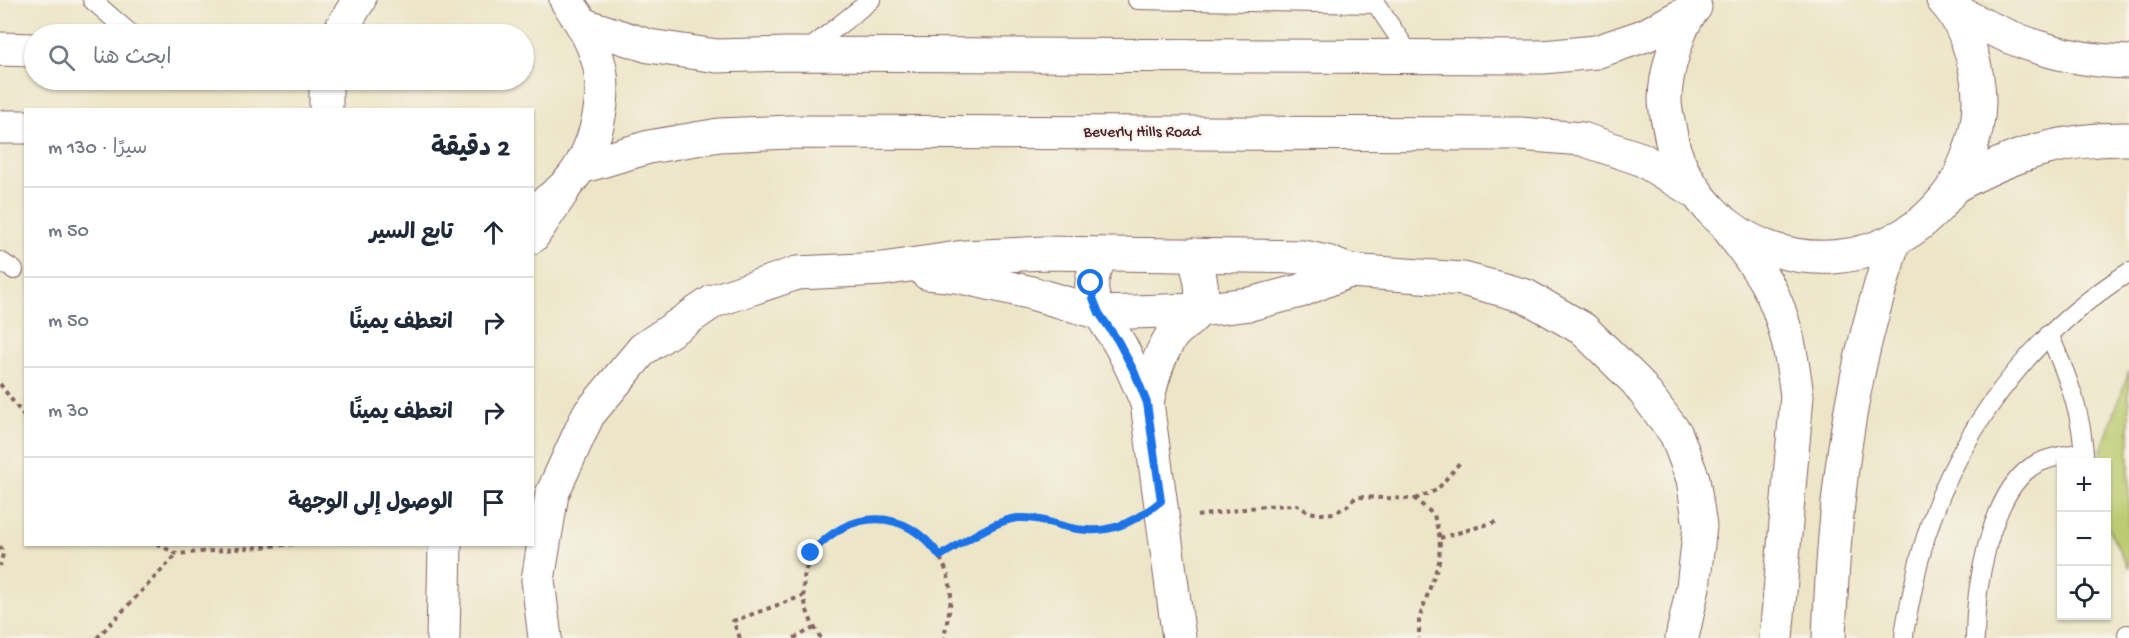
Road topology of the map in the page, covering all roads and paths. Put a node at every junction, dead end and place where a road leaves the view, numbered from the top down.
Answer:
1 (92, 0) edge
2 (359, 0) edge
3 (871, 0) edge
4 (1137, 0) edge
5 (1947, 4) edge
6 (1697, 5) edge
7 (575, 12) edge
8 (120, 24) edge
9 (339, 24) edge
10 (0, 49) edge
11 (24, 50) edge
12 (803, 54) junction
13 (1411, 56) junction
14 (2129, 62) edge
15 (326, 90) edge
16 (326, 108) edge
17 (0, 127) edge
18 (24, 127) edge
19 (2129, 139) edge
20 (574, 175) junction
21 (1955, 186) junction
22 (1694, 191) junction
23 (534, 211) edge
24 (1727, 226) junction
25 (534, 234) edge
26 (1893, 242) junction
27 (1103, 254) junction
28 (1193, 255) junction
29 (883, 269) junction
30 (1349, 271) junction
31 (2129, 272) edge
32 (1198, 310) junction
33 (1099, 313) junction
34 (2049, 334) junction
35 (0, 384) edge
36 (1147, 403) junction
37 (24, 416) edge
38 (2084, 457) edge
39 (1461, 461) dead end
40 (1415, 499) junction
41 (1162, 511) junction
42 (1499, 521) dead end
43 (1440, 538) junction
44 (0, 546) edge
45 (161, 546) edge
46 (271, 546) edge
47 (444, 546) edge
48 (177, 554) junction
49 (940, 556) junction
50 (0, 566) edge
51 (803, 596) junction
52 (814, 628) junction
53 (97, 638) edge
54 (443, 638) edge
55 (545, 638) edge
56 (740, 638) edge
57 (794, 638) edge
58 (821, 638) edge
59 (944, 638) edge
60 (1179, 638) edge
61 (1419, 638) edge
62 (1682, 638) edge
63 (1776, 638) edge
64 (1829, 638) edge
65 (1904, 638) edge
66 (1976, 638) edge

1 - 8 lane
2 - 9 street
3 - 12 lane
4 - 13 lane
5 - 14 street
5 - 21 street
6 - 13 street
6 - 22 street
7 - 12 street
7 - 20 street
10 - 11 street
12 - 13 street
15 - 16 street
17 - 18 street
19 - 21 street
20 - 22 street, Beverly Hills Road
20 - 23 street
20 - 25 street
21 - 26 street
22 - 24 street
24 - 26 street
24 - 63 street
26 - 64 street
27 - 28 street
27 - 29 street
27 - 33 street
28 - 30 street
28 - 32 street
29 - 33 street
29 - 55 street
30 - 32 street
30 - 62 street
31 - 34 lane
32 - 33 street
32 - 36 street
33 - 36 street
34 - 38 lane
34 - 65 lane
35 - 37 path
36 - 41 street
38 - 66 lane
39 - 40 path
40 - 41 path
40 - 43 path
41 - 49 path
41 - 60 street
42 - 43 path
43 - 61 path
44 - 50 path
45 - 48 path
46 - 48 path
47 - 54 street
48 - 53 path
49 - 51 path
49 - 59 path
51 - 52 path
51 - 56 path
52 - 57 path
52 - 58 path

